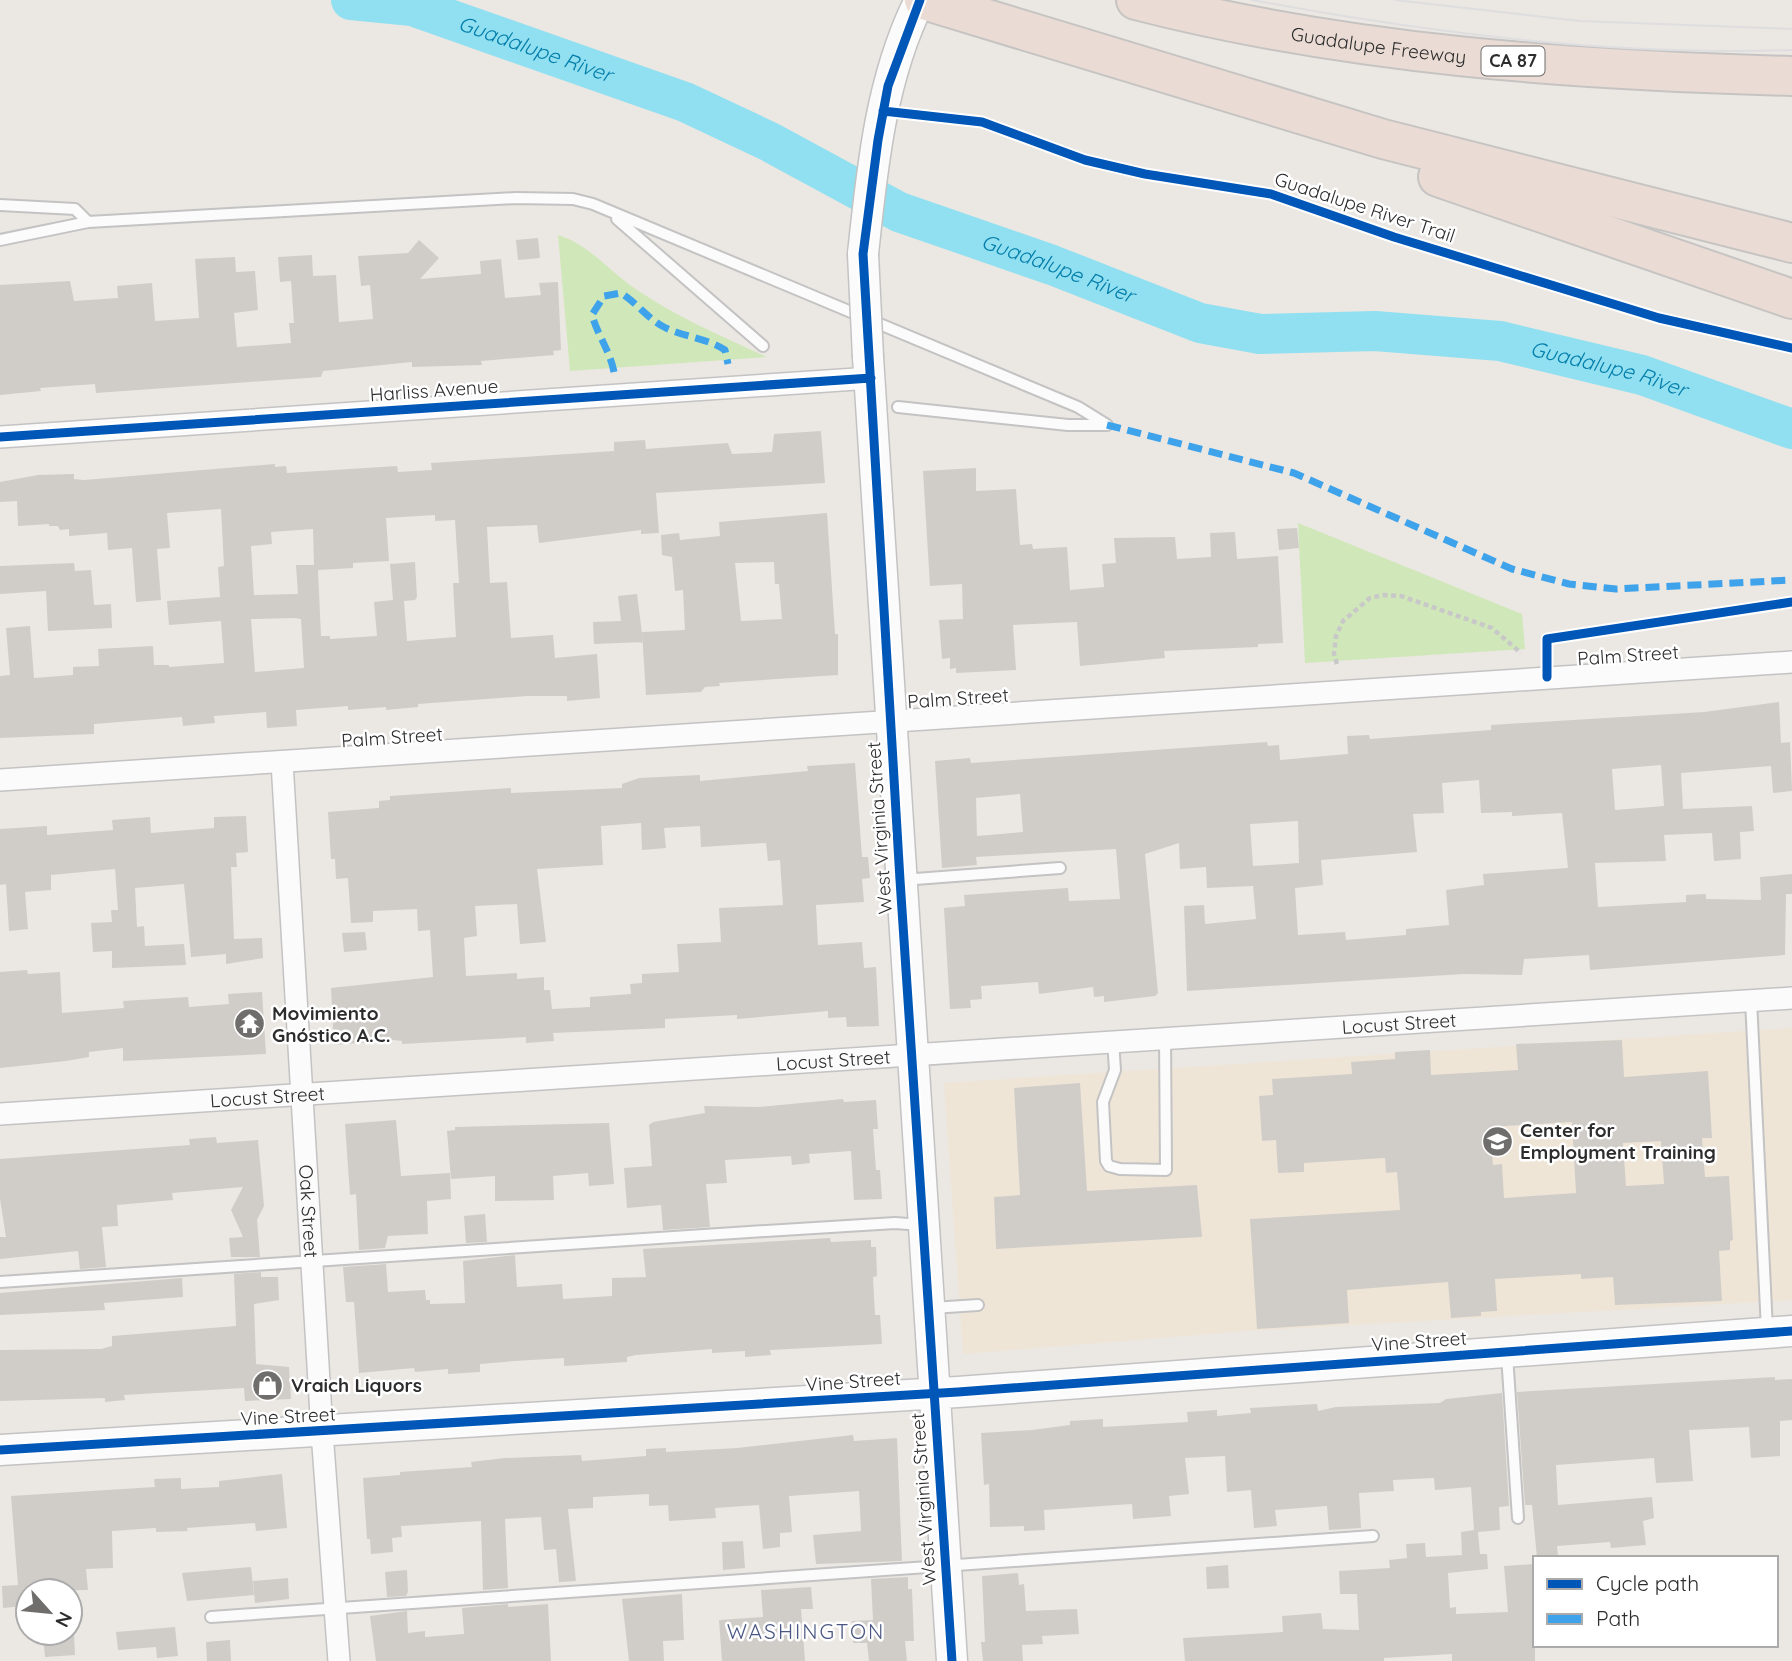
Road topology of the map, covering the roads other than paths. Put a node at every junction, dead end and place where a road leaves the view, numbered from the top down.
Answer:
1 (922, 0) edge
2 (1136, 0) edge
3 (1141, 66) junction
4 (1792, 76) edge
5 (0, 205) edge
6 (610, 212) junction
7 (88, 222) junction
8 (0, 240) edge
9 (1792, 243) edge
10 (1792, 299) edge
11 (764, 346) dead end
12 (869, 368) junction
13 (898, 407) dead end
14 (0, 437) edge
15 (1792, 662) edge
16 (890, 720) junction
17 (282, 762) junction
18 (0, 780) edge
19 (1060, 868) dead end
20 (900, 880) junction
21 (1792, 998) edge
22 (1751, 1000) junction
23 (1165, 1037) junction
24 (1113, 1040) junction
25 (912, 1054) junction
26 (302, 1094) junction
27 (0, 1114) edge
28 (922, 1225) junction
29 (312, 1262) junction
30 (0, 1282) edge
31 (978, 1305) dead end
32 (928, 1308) junction
33 (1780, 1332) edge
34 (1507, 1352) junction
35 (934, 1394) junction
36 (322, 1432) junction
37 (0, 1450) edge
38 (1518, 1518) dead end
39 (1373, 1536) dead end
40 (945, 1568) junction
41 (336, 1610) junction
42 (211, 1617) dead end
43 (339, 1661) edge
44 (952, 1661) edge

1 - 3 highway
1 - 12 main road, West Virginia Street, bridge
2 - 4 highway, Guadalupe Freeway / CA 87
3 - 9 highway
3 - 10 highway
5 - 7 lane
6 - 7 lane
6 - 11 lane
6 - 13 lane
7 - 8 lane
12 - 14 street, Harliss Avenue
12 - 16 main road, West Virginia Street
15 - 16 street, Palm Street
16 - 17 street, Palm Street
16 - 20 main road, West Virginia Street
17 - 18 street, Palm Street
17 - 26 street, Oak Street
19 - 20 lane
20 - 25 main road, West Virginia Street
21 - 22 street, Locust Street
22 - 23 street, Locust Street
22 - 33 lane
23 - 24 street, Locust Street
23 - 24 lane
24 - 25 street, Locust Street
25 - 26 street, Locust Street
25 - 28 main road, West Virginia Street
26 - 27 street, Locust Street
26 - 29 street, Oak Street
28 - 29 lane
28 - 32 main road, West Virginia Street
29 - 30 lane
29 - 36 street, Oak Street
31 - 32 lane
32 - 35 main road, West Virginia Street
33 - 34 main road, Vine Street
34 - 35 main road, Vine Street
34 - 38 lane
35 - 36 main road, Vine Street
35 - 40 main road, West Virginia Street
36 - 37 main road, Vine Street
36 - 41 street, Oak Street
39 - 40 lane
40 - 41 lane
40 - 44 main road, West Virginia Street
41 - 42 lane
41 - 43 street, Oak Street

